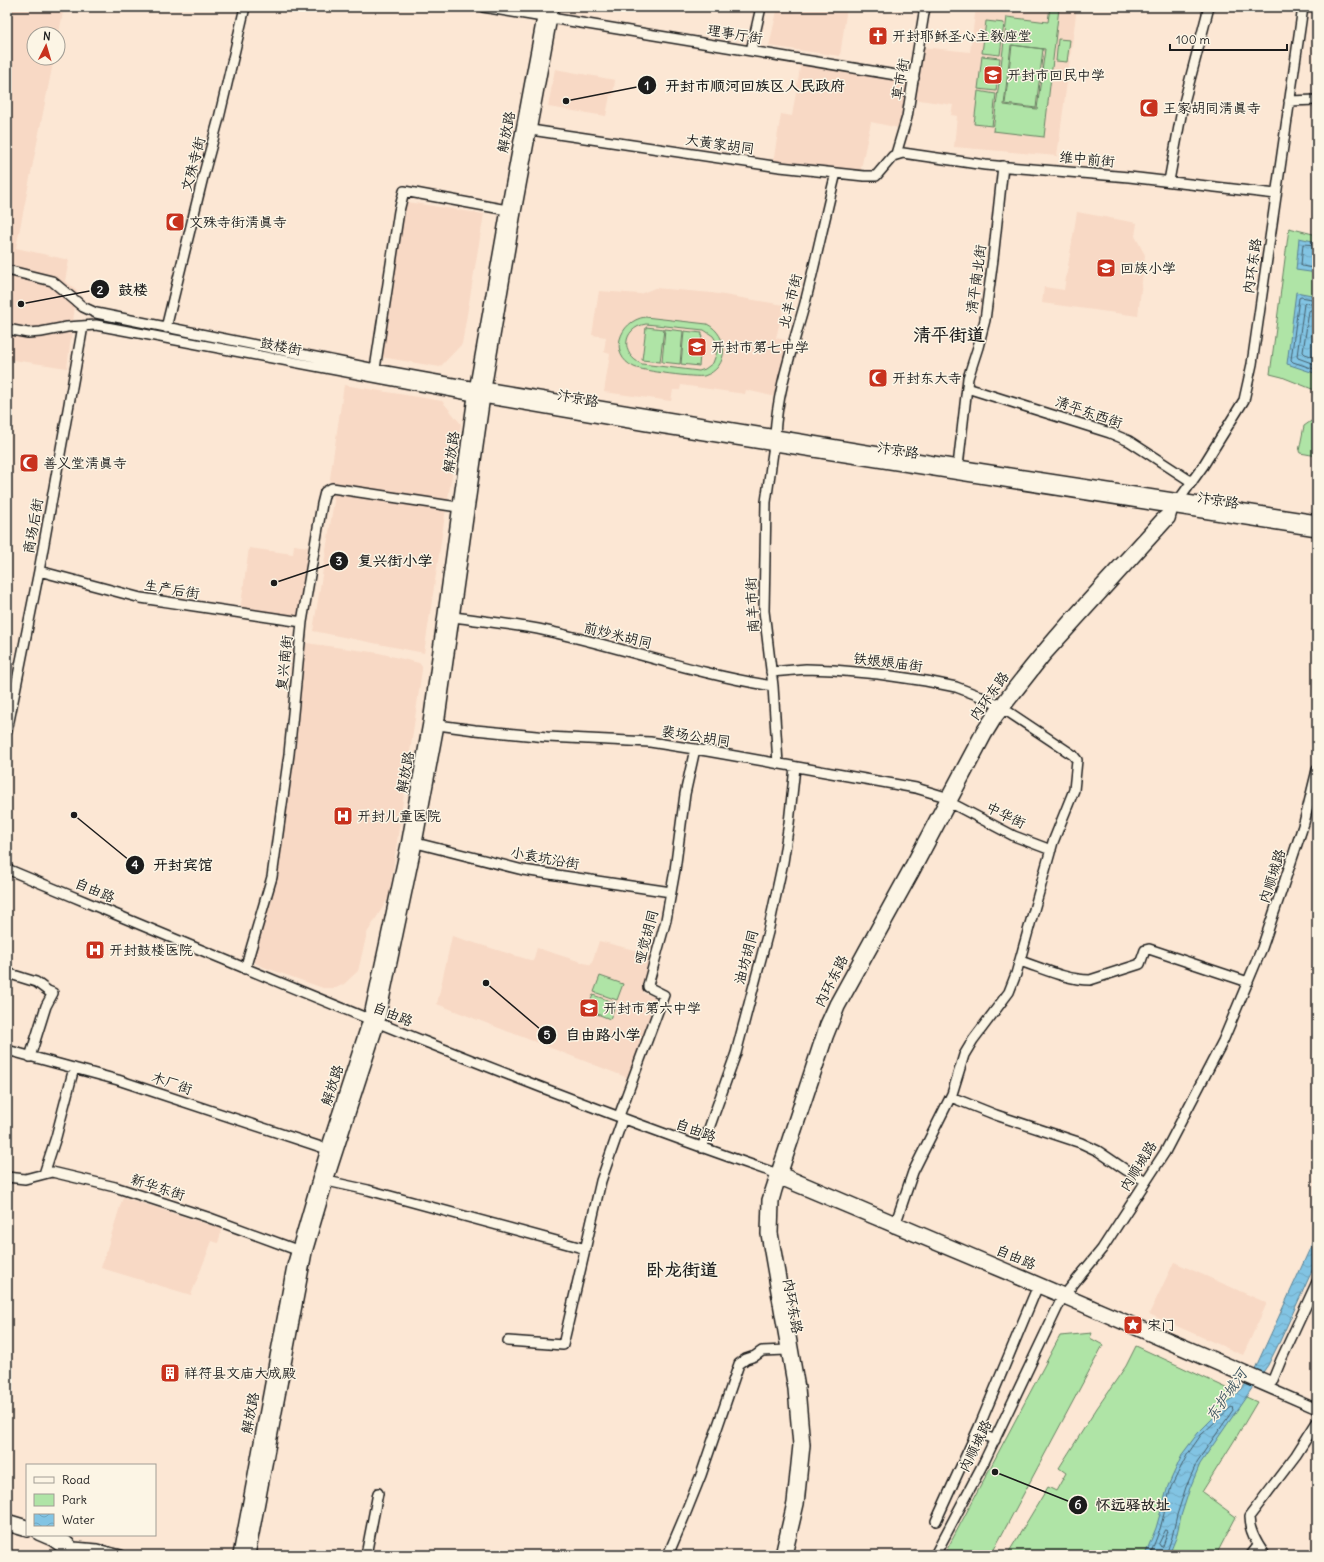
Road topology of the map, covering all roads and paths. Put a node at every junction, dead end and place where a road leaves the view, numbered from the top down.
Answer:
1 (245, 7) edge
2 (483, 7) edge
3 (553, 7) edge
4 (761, 7) edge
5 (926, 7) edge
6 (1209, 7) edge
7 (1302, 7) edge
8 (546, 14) edge
9 (751, 51) junction
10 (914, 78) junction
11 (1317, 100) edge
12 (1289, 101) junction
13 (531, 130) junction
14 (896, 154) junction
15 (1004, 166) junction
16 (836, 173) junction
17 (1169, 181) junction
18 (1276, 194) junction
19 (507, 210) junction
20 (7, 270) edge
21 (83, 326) junction
22 (166, 328) junction
23 (7, 329) edge
24 (375, 369) junction
25 (967, 388) junction
26 (480, 392) junction
27 (775, 440) junction
28 (958, 466) junction
29 (1192, 482) junction
30 (1176, 504) junction
31 (458, 507) junction
32 (1317, 521) edge
33 (1317, 530) edge
34 (39, 571) junction
35 (454, 617) junction
36 (302, 622) junction
37 (771, 672) junction
38 (773, 686) junction
39 (1001, 707) junction
40 (438, 726) junction
41 (7, 730) edge
42 (695, 749) junction
43 (778, 764) junction
44 (795, 767) junction
45 (1317, 770) edge
46 (948, 800) junction
47 (416, 843) junction
48 (1051, 850) junction
49 (7, 869) edge
50 (672, 892) junction
51 (1020, 961) junction
52 (245, 968) junction
53 (7, 973) edge
54 (1248, 982) junction
55 (373, 1022) junction
56 (7, 1050) edge
57 (30, 1057) junction
58 (74, 1068) junction
59 (951, 1097) junction
60 (621, 1117) junction
61 (702, 1148) junction
62 (327, 1149) junction
63 (44, 1174) junction
64 (779, 1175) junction
65 (7, 1176) edge
66 (327, 1181) junction
67 (1146, 1181) junction
68 (896, 1224) junction
69 (586, 1249) junction
70 (297, 1250) junction
71 (1317, 1282) edge
72 (1037, 1288) junction
73 (1064, 1296) junction
74 (508, 1341) dead end
75 (786, 1350) junction
76 (1268, 1382) junction
77 (1317, 1402) edge
78 (1317, 1409) edge
79 (1317, 1422) edge
80 (977, 1432) junction
81 (995, 1440) junction
82 (378, 1493) dead end
83 (7, 1519) edge
84 (936, 1521) dead end
85 (26, 1525) edge
86 (7, 1526) edge
87 (26, 1532) edge
88 (40, 1536) edge
89 (57, 1536) edge
90 (1258, 1546) junction
91 (73, 1551) edge
92 (82, 1555) edge
93 (122, 1555) edge
94 (239, 1555) edge
95 (249, 1555) edge
96 (366, 1555) edge
97 (668, 1555) edge
98 (780, 1555) edge
99 (787, 1555) edge
100 (935, 1555) edge
101 (1251, 1555) edge
102 (1264, 1555) edge

1 - 22 street, 文殊寺街
2 - 8 street, 理事厅街
3 - 8 main road, 解放路
4 - 9 street
5 - 10 street, 草市街
6 - 17 street
7 - 12 street, 内环东路
8 - 9 street, 理事厅街
8 - 13 main road, 解放路
8 - 19 main road, 解放路
9 - 10 street, 理事厅街
10 - 14 street, 草市街
11 - 12 street
12 - 18 street, 内环东路
13 - 16 street, 大黄家胡同
13 - 26 main road, 解放路
14 - 15 street, 维中前街
14 - 16 street, 大黄家胡同
15 - 17 street, 维中前街
15 - 25 street, 清平南北街
16 - 27 street, 北羊市街
17 - 18 street, 维中前街
18 - 29 street, 内环东路
19 - 24 street
19 - 26 main road, 解放路
20 - 22 street, 鼓楼街
21 - 23 street, 鼓楼街
21 - 26 street, 鼓楼街
21 - 34 street, 商场后街
22 - 24 street, 鼓楼街
24 - 26 street, 鼓楼街
25 - 28 street, 清平南北街
25 - 29 street, 清平东西街
26 - 27 main road, 汴京路
26 - 31 main road, 解放路
26 - 35 main road, 解放路
27 - 28 main road, 汴京路
27 - 30 main road, 汴京路
27 - 37 street, 南羊市街
28 - 30 main road, 汴京路
29 - 30 street, 内环东路
30 - 32 main road, 汴京路
30 - 33 main road, 汴京路
30 - 39 street, 内环东路
31 - 36 street, 复兴南街
31 - 55 main road, 解放路
34 - 36 street, 生产后街
34 - 41 street, 商场后街
35 - 38 street, 前炒米胡同
35 - 40 main road, 解放路
36 - 52 street, 复兴南街
37 - 38 street, 南羊市街
37 - 39 street, 铁娘娘庙街
38 - 43 street, 南羊市街
39 - 46 street, 内环东路
39 - 48 street, 铁娘娘庙街
40 - 42 street, 裴场公胡同
40 - 47 main road, 解放路
42 - 43 street, 裴场公胡同
42 - 50 street, 哑觉胡同
43 - 44 street, 裴场公胡同
44 - 46 street, 裴场公胡同
44 - 61 street, 油坊胡同
45 - 54 street, 内顺城路
46 - 48 street, 中华街
46 - 64 street, 内环东路
47 - 50 street, 小袁坑沿街
47 - 55 main road, 解放路
48 - 51 street
49 - 52 street, 自由路
50 - 60 street, 哑觉胡同
51 - 54 street
51 - 59 street
52 - 55 street, 自由路
53 - 57 street
54 - 67 street, 内顺城路
55 - 60 street, 自由路
55 - 62 main road, 解放路
55 - 66 main road, 解放路
56 - 57 street, 木厂街
57 - 58 street, 木厂街
58 - 62 street, 木厂街
58 - 63 street
59 - 67 street
59 - 68 street
60 - 61 street, 自由路
60 - 69 street
61 - 64 street, 自由路
62 - 70 main road, 解放路
63 - 65 street, 新华东街
63 - 70 street, 新华东街
64 - 68 street, 自由路
64 - 75 street, 内环东路
64 - 99 street, 内环东路
66 - 69 street
66 - 95 main road, 解放路
67 - 73 street, 内顺城路
68 - 72 street, 自由路
68 - 73 street, 自由路
69 - 74 street
70 - 94 main road, 解放路
71 - 76 street
72 - 73 street, 自由路
72 - 80 street
73 - 76 street, 自由路
73 - 81 street, 内顺城路
75 - 97 street
75 - 98 street, 内环东路
76 - 77 street
76 - 78 street
79 - 90 street
80 - 81 street
80 - 84 street
81 - 100 street, 内顺城路
82 - 96 street
83 - 85 street
86 - 87 street
88 - 91 street
89 - 91 street
90 - 101 street
90 - 102 street
91 - 92 street
91 - 93 street

